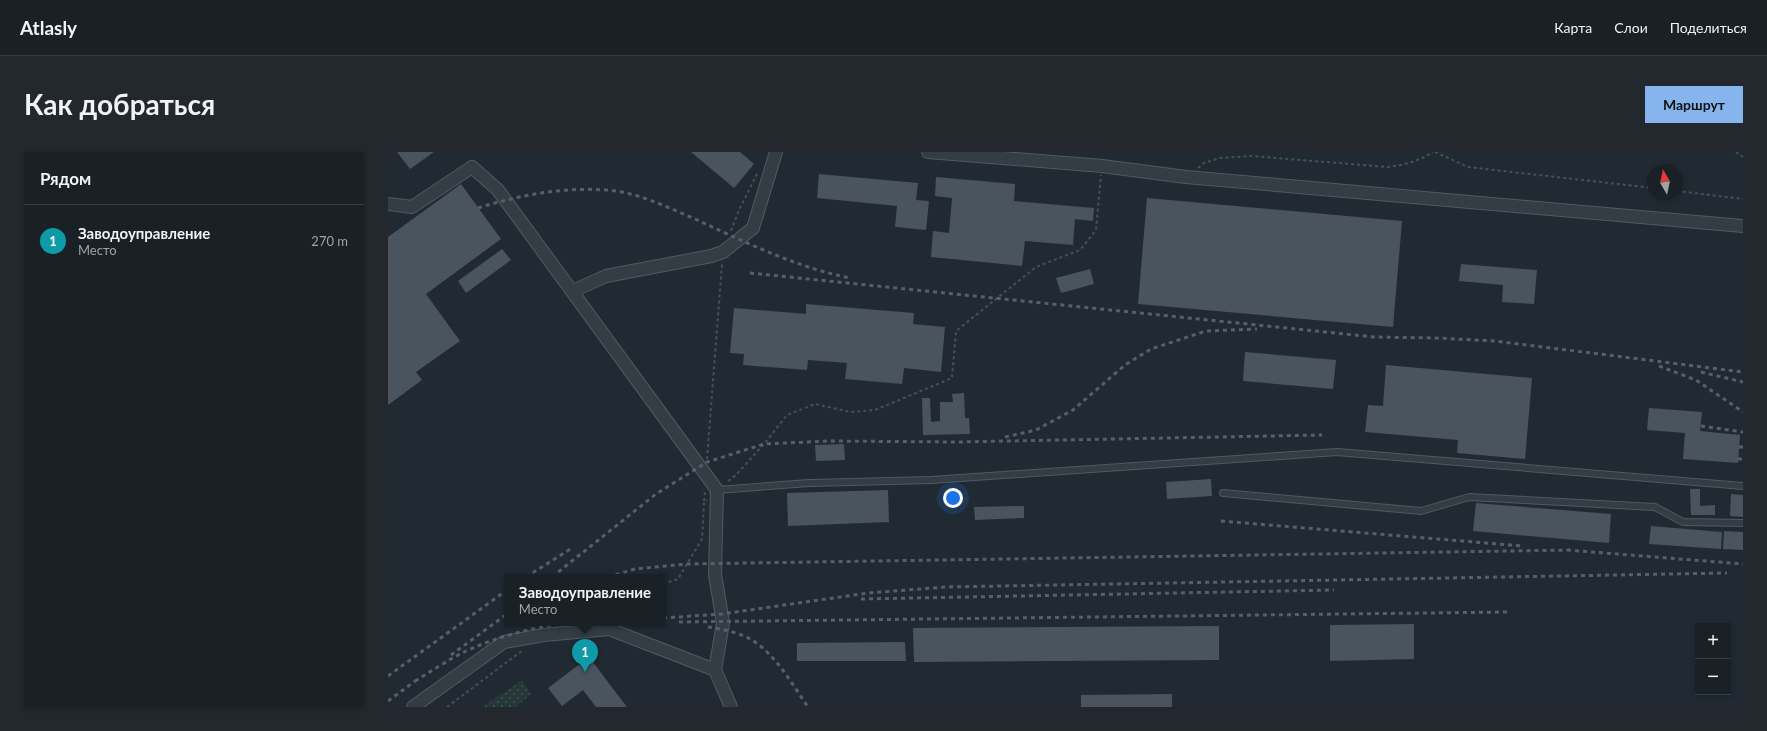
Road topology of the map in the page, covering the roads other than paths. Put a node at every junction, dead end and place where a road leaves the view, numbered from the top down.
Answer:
1 (776, 152) edge
2 (928, 152) edge
3 (388, 204) edge
4 (1743, 226) edge
5 (573, 291) junction
6 (1743, 486) edge
7 (717, 490) junction
8 (1223, 493) dead end
9 (1743, 523) edge
10 (716, 670) junction
11 (413, 707) edge
12 (731, 707) edge

1 - 5 street
2 - 4 street
3 - 5 street
5 - 7 street
6 - 7 lane
7 - 10 street
8 - 9 lane
10 - 11 street
10 - 12 street

